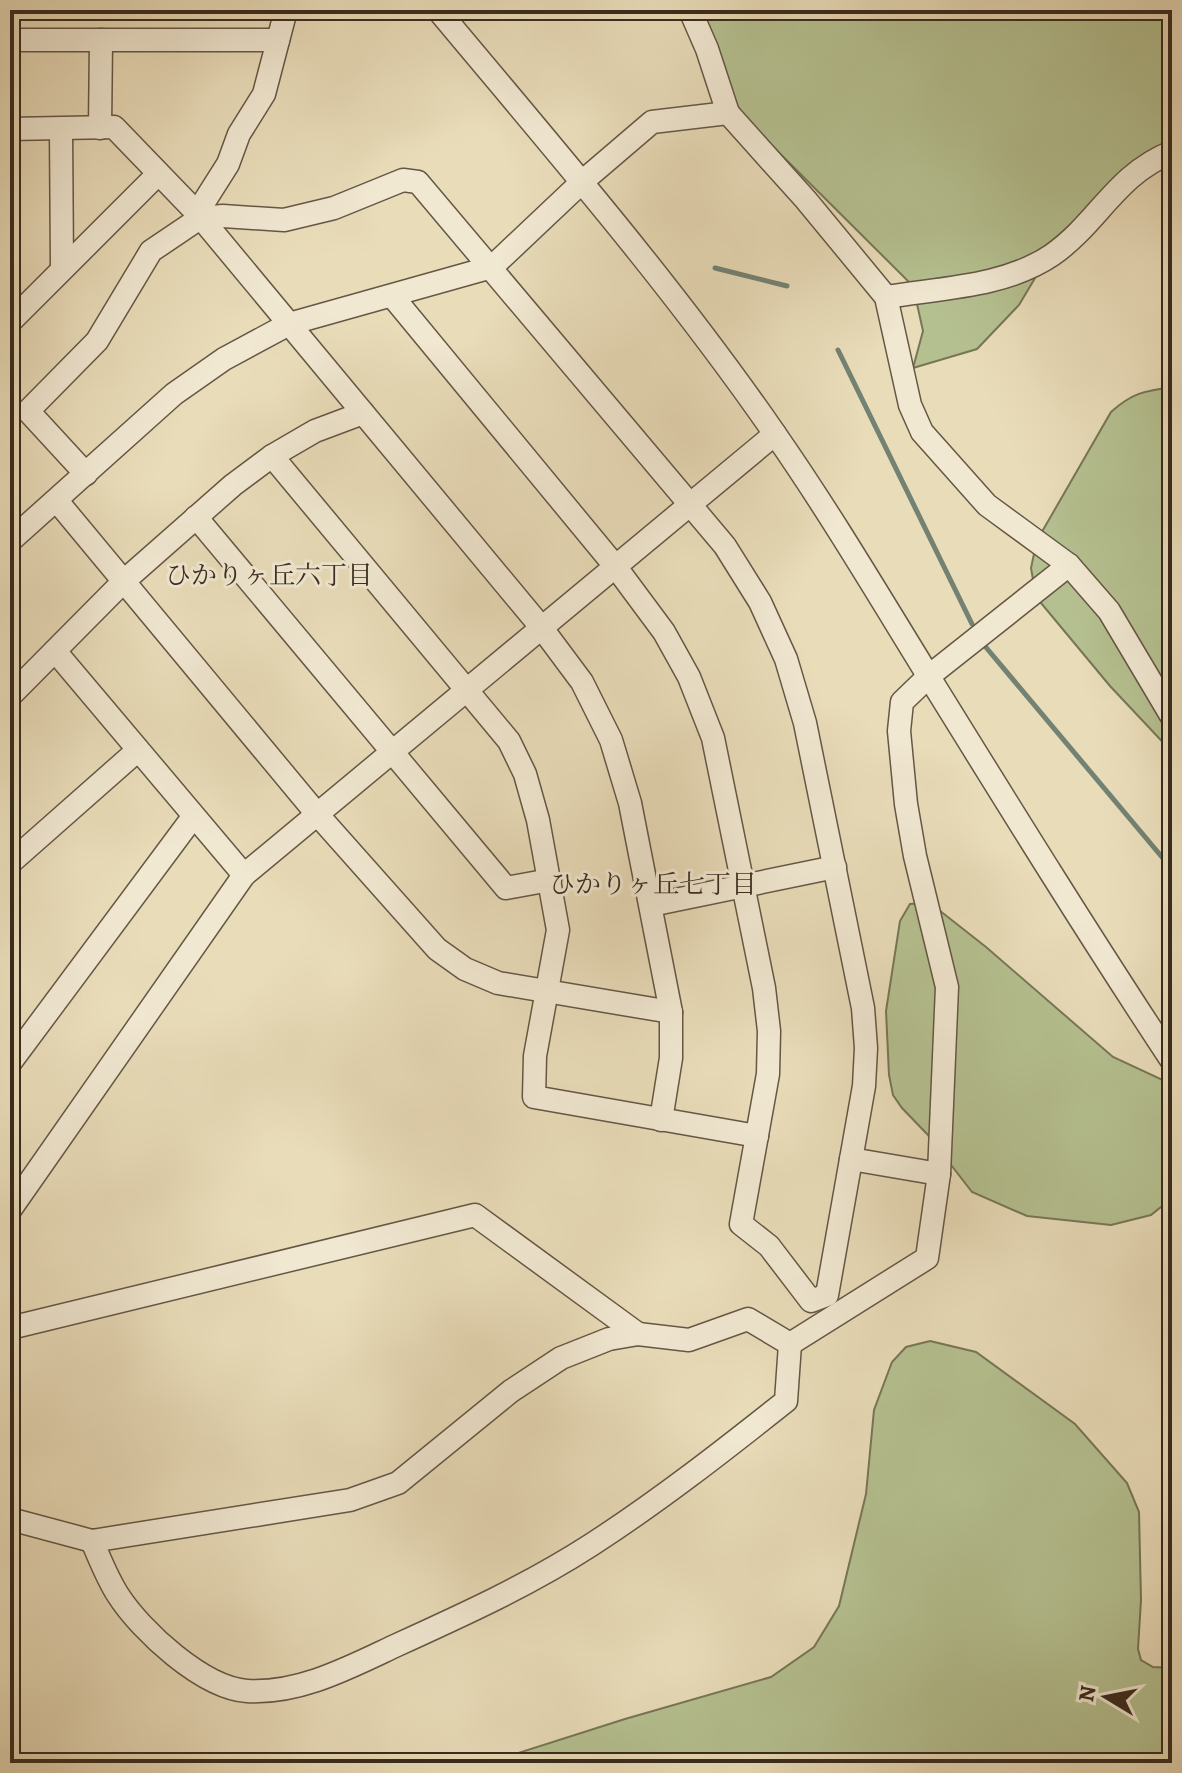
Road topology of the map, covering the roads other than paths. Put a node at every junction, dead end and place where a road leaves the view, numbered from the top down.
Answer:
1 (286, 10) edge
2 (438, 10) edge
3 (690, 10) edge
4 (10, 40) edge
5 (101, 40) junction
6 (278, 40) junction
7 (728, 113) junction
8 (100, 128) junction
9 (10, 129) edge
10 (61, 129) junction
11 (1172, 152) edge
12 (158, 174) junction
13 (583, 181) junction
14 (198, 216) junction
15 (492, 267) junction
16 (62, 268) junction
17 (393, 297) junction
18 (886, 297) junction
19 (10, 322) edge
20 (289, 324) junction
21 (363, 413) junction
22 (775, 434) junction
23 (272, 456) junction
24 (86, 474) junction
25 (57, 501) junction
26 (688, 504) junction
27 (196, 517) junction
28 (10, 541) edge
29 (1069, 565) junction
30 (615, 566) junction
31 (124, 581) junction
32 (541, 627) junction
33 (55, 651) junction
34 (929, 676) junction
35 (466, 689) junction
36 (10, 696) edge
37 (1172, 717) edge
38 (138, 750) junction
39 (392, 752) junction
40 (317, 814) junction
41 (193, 817) junction
42 (10, 863) edge
43 (835, 867) junction
44 (244, 875) junction
45 (550, 880) junction
46 (743, 886) junction
47 (651, 905) junction
48 (547, 992) junction
49 (671, 1012) junction
50 (1172, 1061) edge
51 (10, 1063) edge
52 (661, 1120) junction
53 (757, 1136) junction
54 (851, 1159) junction
55 (939, 1174) junction
56 (10, 1210) edge
57 (10, 1328) edge
58 (638, 1334) junction
59 (790, 1344) junction
60 (10, 1519) edge
61 (92, 1541) junction

1 - 6 street
2 - 13 street
3 - 7 street
4 - 5 street
5 - 6 street
5 - 8 street
6 - 14 street
7 - 13 street
7 - 18 street
8 - 10 street
8 - 12 street
9 - 10 street
10 - 16 street
11 - 18 street
12 - 14 street
12 - 16 street
13 - 15 street
13 - 22 street
14 - 15 street
14 - 20 street
14 - 24 street
15 - 17 street
15 - 26 street
16 - 19 street
17 - 20 street
17 - 30 street
18 - 29 street
20 - 21 street
20 - 24 street
21 - 23 street
21 - 32 street
22 - 26 street
22 - 34 street
23 - 27 street
23 - 35 street
24 - 25 street
25 - 28 street
25 - 31 street
26 - 30 street
26 - 43 street
27 - 31 street
27 - 39 street
29 - 34 street
29 - 37 street
30 - 32 street
30 - 46 street
31 - 33 street
31 - 40 street
32 - 35 street
32 - 47 street
33 - 36 street
33 - 38 street
34 - 50 street
34 - 55 street
35 - 39 street
35 - 45 street
38 - 41 street
38 - 42 street
39 - 40 street
39 - 45 street
40 - 44 street
40 - 48 street
41 - 44 street
41 - 51 street
43 - 46 street
43 - 54 street
44 - 56 street
45 - 48 street
46 - 47 street
46 - 53 street
47 - 49 street
48 - 49 street
48 - 52 street
49 - 52 street
52 - 53 street
53 - 54 street
54 - 55 street
55 - 59 street
57 - 58 street
58 - 59 street
58 - 61 street
59 - 61 street
60 - 61 street

